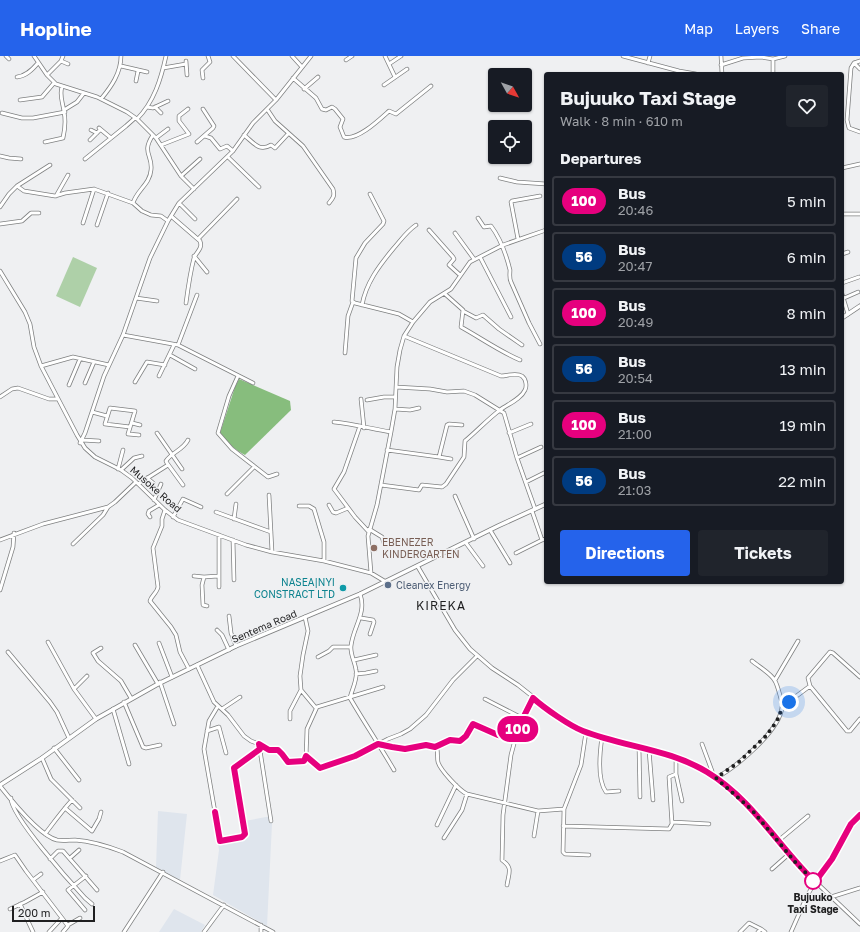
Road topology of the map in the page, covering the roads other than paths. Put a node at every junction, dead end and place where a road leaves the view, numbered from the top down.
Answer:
1 (34, 56) edge
2 (63, 56) edge
3 (121, 56) edge
4 (166, 56) edge
5 (208, 56) edge
6 (233, 56) edge
7 (292, 56) edge
8 (311, 56) edge
9 (352, 56) edge
10 (385, 56) edge
11 (401, 56) edge
12 (624, 56) edge
13 (650, 56) edge
14 (721, 56) edge
15 (785, 56) edge
16 (773, 59) junction
17 (346, 60) dead end
18 (61, 61) junction
19 (860, 61) edge
20 (38, 63) junction
21 (648, 63) junction
22 (854, 63) junction
23 (68, 64) dead end
24 (389, 64) junction
25 (121, 66) junction
26 (721, 66) junction
27 (302, 67) junction
28 (164, 68) junction
29 (860, 69) edge
30 (407, 70) dead end
31 (138, 71) junction
32 (147, 72) dead end
33 (679, 72) edge
34 (721, 72) edge
35 (773, 72) edge
36 (46, 75) junction
37 (187, 75) dead end
38 (17, 77) dead end
39 (318, 77) dead end
40 (395, 77) junction
41 (203, 78) dead end
42 (293, 78) junction
43 (136, 81) dead end
44 (54, 83) junction
45 (384, 85) dead end
46 (431, 86) dead end
47 (62, 87) junction
48 (304, 89) junction
49 (84, 93) junction
50 (101, 99) junction
51 (20, 100) dead end
52 (276, 100) junction
53 (168, 101) dead end
54 (155, 106) junction
55 (147, 108) junction
56 (188, 109) dead end
57 (203, 109) dead end
58 (267, 109) junction
59 (64, 111) junction
60 (2, 113) dead end
61 (161, 113) dead end
62 (136, 118) junction
63 (168, 129) dead end
64 (92, 130) dead end
65 (860, 132) edge
66 (97, 133) junction
67 (288, 134) junction
68 (153, 135) junction
69 (244, 135) junction
70 (204, 136) junction
71 (111, 138) junction
72 (156, 138) junction
73 (90, 140) dead end
74 (45, 142) dead end
75 (197, 142) dead end
76 (161, 145) junction
77 (233, 151) junction
78 (0, 156) edge
79 (228, 157) junction
80 (21, 159) dead end
81 (84, 159) dead end
82 (200, 159) dead end
83 (860, 164) edge
84 (50, 166) dead end
85 (844, 168) edge
86 (68, 175) dead end
87 (181, 176) junction
88 (500, 178) dead end
89 (544, 184) edge
90 (17, 186) junction
91 (259, 187) dead end
92 (94, 189) junction
93 (194, 189) junction
94 (108, 193) junction
95 (370, 194) dead end
96 (56, 196) junction
97 (540, 196) dead end
98 (237, 199) dead end
99 (133, 203) junction
100 (179, 203) junction
101 (329, 204) dead end
102 (0, 207) edge
103 (39, 213) dead end
104 (844, 214) edge
105 (860, 214) edge
106 (171, 216) junction
107 (478, 218) dead end
108 (195, 219) dead end
109 (168, 220) junction
110 (83, 223) dead end
111 (0, 224) edge
112 (416, 224) dead end
113 (97, 225) dead end
114 (429, 230) dead end
115 (544, 231) edge
116 (456, 233) dead end
117 (198, 239) junction
118 (518, 240) junction
119 (503, 245) junction
120 (848, 252) dead end
121 (844, 253) edge
122 (194, 256) junction
123 (480, 257) junction
124 (474, 260) junction
125 (0, 271) edge
126 (207, 272) dead end
127 (460, 275) junction
128 (859, 277) dead end
129 (844, 282) edge
130 (858, 292) dead end
131 (444, 294) junction
132 (197, 295) dead end
133 (136, 298) junction
134 (844, 299) edge
135 (157, 302) dead end
136 (353, 302) junction
137 (844, 302) edge
138 (186, 303) dead end
139 (362, 305) junction
140 (860, 306) edge
141 (464, 311) junction
142 (848, 314) junction
143 (511, 317) dead end
144 (844, 317) edge
145 (413, 322) junction
146 (123, 335) junction
147 (404, 336) junction
148 (540, 344) dead end
149 (176, 345) junction
150 (522, 345) dead end
151 (345, 353) dead end
152 (170, 355) junction
153 (80, 359) junction
154 (520, 360) dead end
155 (94, 362) junction
156 (109, 365) junction
157 (166, 365) junction
158 (41, 366) junction
159 (195, 369) dead end
160 (159, 376) dead end
161 (238, 376) junction
162 (135, 382) dead end
163 (253, 383) dead end
164 (85, 384) dead end
165 (69, 385) dead end
166 (396, 387) junction
167 (0, 397) edge
168 (396, 397) junction
169 (58, 399) junction
170 (361, 399) dead end
171 (367, 400) dead end
172 (419, 408) dead end
173 (395, 409) junction
174 (500, 410) junction
175 (92, 412) junction
176 (107, 416) junction
177 (334, 422) dead end
178 (132, 423) junction
179 (531, 424) dead end
180 (140, 425) dead end
181 (462, 425) dead end
182 (362, 427) junction
183 (130, 428) junction
184 (391, 432) junction
185 (157, 433) dead end
186 (510, 433) junction
187 (139, 435) dead end
188 (188, 440) dead end
189 (81, 441) junction
190 (99, 442) dead end
191 (541, 447) dead end
192 (123, 450) dead end
193 (387, 450) junction
194 (173, 455) junction
195 (142, 456) dead end
196 (439, 457) junction
197 (517, 458) junction
198 (451, 459) dead end
199 (168, 464) junction
200 (254, 467) junction
201 (182, 469) dead end
202 (120, 470) junction
203 (544, 473) edge
204 (277, 474) dead end
205 (148, 478) junction
206 (526, 482) junction
207 (137, 483) junction
208 (153, 483) dead end
209 (161, 484) dead end
210 (183, 485) dead end
211 (381, 485) junction
212 (227, 494) dead end
213 (269, 495) dead end
214 (455, 496) dead end
215 (154, 500) junction
216 (236, 504) dead end
217 (159, 505) junction
218 (329, 505) dead end
219 (544, 505) edge
220 (299, 506) dead end
221 (108, 507) junction
222 (201, 507) dead end
223 (348, 508) junction
224 (165, 510) junction
225 (533, 510) junction
226 (216, 512) dead end
227 (173, 516) junction
228 (150, 517) dead end
229 (234, 519) junction
230 (369, 530) junction
231 (490, 530) junction
232 (270, 532) junction
233 (14, 533) junction
234 (219, 535) junction
235 (474, 539) junction
236 (0, 540) edge
237 (233, 540) junction
238 (542, 540) joint
239 (384, 543) dead end
240 (466, 543) junction
241 (73, 544) dead end
242 (272, 552) junction
243 (516, 553) dead end
244 (324, 561) junction
245 (510, 564) dead end
246 (483, 566) dead end
247 (418, 567) junction
248 (371, 573) junction
249 (194, 576) dead end
250 (218, 576) junction
251 (204, 577) junction
252 (234, 580) dead end
253 (386, 582) junction
254 (219, 587) dead end
255 (0, 590) edge
256 (360, 594) junction
257 (207, 606) dead end
258 (229, 616) dead end
259 (305, 617) junction
260 (361, 618) junction
261 (217, 630) dead end
262 (370, 634) dead end
263 (798, 641) dead end
264 (48, 642) dead end
265 (159, 643) dead end
266 (135, 645) dead end
267 (236, 646) junction
268 (350, 647) junction
269 (101, 648) dead end
270 (229, 650) junction
271 (8, 652) dead end
272 (376, 655) dead end
273 (477, 656) junction
274 (318, 657) dead end
275 (354, 660) junction
276 (752, 661) dead end
277 (197, 666) junction
278 (188, 669) junction
279 (376, 671) dead end
280 (356, 674) junction
281 (87, 676) dead end
282 (172, 677) junction
283 (860, 677) edge
284 (775, 680) junction
285 (159, 683) junction
286 (810, 686) junction
287 (383, 687) dead end
288 (74, 689) junction
289 (301, 690) junction
290 (240, 697) dead end
291 (131, 698) junction
292 (350, 698) junction
293 (533, 698) junction
294 (485, 699) dead end
295 (124, 702) junction
296 (218, 706) junction
297 (783, 706) junction
298 (316, 708) junction
299 (113, 709) junction
300 (222, 709) junction
301 (522, 718) junction
302 (96, 719) junction
303 (290, 719) dead end
304 (860, 719) edge
305 (174, 724) dead end
306 (207, 731) junction
307 (586, 732) junction
308 (602, 737) junction
309 (69, 738) junction
310 (515, 738) junction
311 (259, 744) junction
312 (378, 744) junction
313 (702, 744) dead end
314 (160, 745) dead end
315 (435, 747) junction
316 (639, 747) junction
317 (54, 748) junction
318 (260, 749) junction
319 (649, 750) junction
320 (226, 753) dead end
321 (306, 756) junction
322 (676, 757) junction
323 (42, 758) junction
324 (129, 764) dead end
325 (394, 770) dead end
326 (676, 774) junction
327 (712, 775) junction
328 (716, 778) junction
329 (79, 780) dead end
330 (0, 785) edge
331 (456, 785) junction
332 (619, 791) dead end
333 (467, 794) junction
334 (640, 797) dead end
335 (10, 798) junction
336 (72, 800) junction
337 (653, 800) dead end
338 (682, 801) dead end
339 (506, 802) junction
340 (65, 808) junction
341 (80, 808) dead end
342 (564, 809) junction
343 (538, 811) junction
344 (101, 812) dead end
345 (860, 815) edge
346 (808, 816) dead end
347 (271, 821) dead end
348 (672, 822) junction
349 (709, 824) dead end
350 (436, 825) dead end
351 (563, 826) junction
352 (45, 834) junction
353 (534, 836) dead end
354 (444, 838) dead end
355 (778, 841) junction
356 (79, 850) dead end
357 (789, 854) junction
358 (588, 855) dead end
359 (70, 858) junction
360 (50, 859) junction
361 (0, 861) edge
362 (772, 869) dead end
363 (163, 872) junction
364 (41, 874) dead end
365 (86, 876) junction
366 (33, 880) junction
367 (815, 882) junction
368 (507, 884) dead end
369 (74, 885) junction
370 (860, 888) edge
371 (97, 890) dead end
372 (43, 892) junction
373 (831, 897) junction
374 (20, 904) junction
375 (92, 904) dead end
376 (224, 905) junction
377 (10, 909) dead end
378 (85, 910) dead end
379 (62, 918) junction
380 (80, 918) dead end
381 (860, 924) edge
382 (68, 925) junction
383 (261, 925) junction
384 (759, 930) edge
385 (33, 932) edge
386 (49, 932) edge
387 (63, 932) edge
388 (124, 932) edge
389 (205, 932) edge
390 (261, 932) edge
391 (273, 932) edge
392 (740, 932) edge
393 (765, 932) edge
394 (791, 932) edge

1 - 20 street
2 - 18 street
3 - 25 street
4 - 28 street
5 - 41 street
6 - 52 street
7 - 27 street
8 - 27 street
9 - 17 street
10 - 24 street
11 - 24 street
12 - 21 street
13 - 21 street
14 - 26 street
15 - 16 street
16 - 26 street
16 - 35 street
18 - 23 street
18 - 36 street
19 - 22 street
20 - 36 street
20 - 38 street
21 - 33 street
22 - 29 street
22 - 65 street
24 - 40 street
25 - 31 street
25 - 50 street
26 - 34 street
27 - 42 street
28 - 37 street
28 - 55 street
30 - 40 street
31 - 32 street
31 - 43 street
36 - 44 street
39 - 48 street
40 - 45 street
42 - 48 street
42 - 52 street
44 - 47 street
44 - 51 street
46 - 48 street
47 - 49 street
47 - 59 street
49 - 50 street
49 - 59 street
50 - 62 street
52 - 58 street
53 - 54 street
54 - 55 street
54 - 61 street
55 - 62 street
56 - 76 street
57 - 70 street
58 - 67 street
58 - 69 street
59 - 60 street
59 - 74 street
62 - 68 street
62 - 71 street
63 - 72 street
64 - 66 street
66 - 71 street
66 - 73 street
67 - 69 street
67 - 101 street
68 - 72 street
68 - 99 street
69 - 77 street
70 - 75 street
70 - 77 street
71 - 81 street
72 - 76 street
76 - 87 street
77 - 79 street
78 - 80 street
79 - 91 street
79 - 93 street
82 - 87 street
83 - 85 street
84 - 90 street
86 - 96 street
87 - 93 street
88 - 89 street
90 - 96 street
90 - 102 street
92 - 94 street
92 - 96 street
92 - 110 street
93 - 100 street
94 - 99 street
94 - 113 street
95 - 136 street
97 - 118 street
98 - 117 street
99 - 109 street
100 - 106 street
100 - 108 street
103 - 111 street
104 - 105 street
106 - 109 street
106 - 117 street
107 - 119 street
109 - 133 street
112 - 139 street
114 - 127 street
115 - 118 street
116 - 124 street
117 - 122 street
118 - 119 street
119 - 123 street
119 - 148 street
120 - 121 street
122 - 126 street
122 - 138 street
123 - 124 street
123 - 143 street
124 - 127 street
125 - 158 street, Musoke Road
127 - 131 street
128 - 129 street
130 - 134 street
131 - 141 street
131 - 145 street
132 - 149 street
133 - 135 street
133 - 146 street
136 - 139 street
136 - 151 street
137 - 142 street
139 - 145 street
140 - 142 main road
141 - 150 street
141 - 154 street
142 - 144 main road
145 - 147 street
146 - 149 street
146 - 156 street
147 - 166 street
147 - 174 street
149 - 152 street
149 - 161 street
152 - 157 street
152 - 159 street
153 - 155 street
153 - 158 street
153 - 165 street
155 - 156 street
155 - 164 street
156 - 175 street
157 - 160 street
157 - 162 street
158 - 169 street, Musoke Road
161 - 163 street
161 - 200 street
166 - 168 street
166 - 174 street
167 - 169 street
168 - 171 street
168 - 173 street
169 - 189 street, Musoke Road
170 - 182 street
172 - 173 street
173 - 184 street
174 - 186 street
174 - 211 street
175 - 176 street
175 - 189 street
176 - 178 street
176 - 183 street
177 - 182 street
178 - 180 street
178 - 183 street
179 - 186 street
181 - 196 street
182 - 184 street
182 - 223 street
183 - 187 street
184 - 193 street
185 - 194 street
186 - 197 street
188 - 194 street
189 - 190 street
189 - 202 street, Musoke Road
191 - 197 street
192 - 202 street
193 - 196 street
193 - 211 street
194 - 199 street
194 - 201 street
195 - 202 street
196 - 198 street
197 - 206 street
199 - 205 street
199 - 210 street
200 - 204 street
200 - 212 street
202 - 207 street, Musoke Road
203 - 206 street
205 - 207 street
205 - 208 street
206 - 225 street
207 - 215 street, Musoke Road
207 - 221 street
209 - 215 street
211 - 230 street
213 - 232 street
214 - 235 street
215 - 217 street, Musoke Road
216 - 229 street
217 - 224 street, Musoke Road
217 - 228 street
218 - 223 street
219 - 225 main road, Sentema Road
220 - 244 street
221 - 233 street
221 - 241 street
222 - 227 street
223 - 230 street
224 - 227 street, Musoke Road
224 - 278 street
225 - 231 main road, Sentema Road
225 - 238 street
226 - 229 street
227 - 234 street, Musoke Road
229 - 232 street
230 - 239 street
230 - 248 street
231 - 235 main road, Sentema Road
231 - 245 street
232 - 242 street
233 - 236 street
233 - 255 street
234 - 237 street, Musoke Road
234 - 250 street
235 - 240 main road, Sentema Road
237 - 242 street, Musoke Road
237 - 252 street
238 - 243 street
240 - 246 street
240 - 247 main road, Sentema Road
242 - 244 street, Musoke Road
244 - 248 street, Musoke Road
247 - 253 main road, Sentema Road
247 - 273 street
248 - 253 street, Musoke Road
249 - 251 street
250 - 251 street
250 - 254 street
251 - 257 street
253 - 256 main road, Sentema Road
256 - 259 main road, Sentema Road
256 - 260 street
258 - 267 street
259 - 267 main road, Sentema Road
259 - 289 street
260 - 262 street
260 - 268 street
261 - 270 street
263 - 284 street
264 - 288 street
265 - 282 street
266 - 285 street
267 - 270 main road, Sentema Road
268 - 274 street
268 - 275 street
269 - 291 street
270 - 277 main road, Sentema Road
271 - 309 street
272 - 275 street
273 - 293 street
273 - 312 street
275 - 280 street
276 - 284 street
277 - 278 main road, Sentema Road
277 - 296 street
278 - 282 main road, Sentema Road
279 - 280 street
280 - 292 street
281 - 288 street
282 - 285 main road, Sentema Road
283 - 286 street
284 - 297 street
285 - 291 main road, Sentema Road
285 - 305 street
286 - 297 street
286 - 304 street
287 - 292 street
288 - 302 street
289 - 298 street
289 - 303 street
290 - 300 street
291 - 295 main road, Sentema Road
292 - 298 street
292 - 312 street
293 - 301 street
293 - 307 street
294 - 301 street
295 - 299 main road, Sentema Road
295 - 314 street
296 - 300 street
296 - 306 street
297 - 328 street
298 - 321 street
299 - 302 main road, Sentema Road
299 - 324 street
300 - 311 street
301 - 310 street
302 - 309 main road, Sentema Road
306 - 318 street
306 - 320 street
307 - 308 street
307 - 342 street
308 - 316 street
308 - 332 street
309 - 317 main road, Sentema Road
310 - 315 street
310 - 339 street
311 - 318 street
311 - 321 street
312 - 315 street
312 - 321 street
312 - 325 street
313 - 327 street
315 - 331 street
316 - 319 street
316 - 334 street
317 - 323 main road, Sentema Road
317 - 329 street
318 - 347 street
319 - 322 street
319 - 337 street
322 - 326 street
322 - 327 street
323 - 330 main road, Sentema Road
323 - 336 street
326 - 338 street
326 - 348 street
327 - 328 street
328 - 355 street
330 - 335 street
331 - 333 street
331 - 350 street
333 - 339 street
333 - 354 street
335 - 352 street
335 - 360 street
336 - 340 street
336 - 341 street
339 - 343 street
339 - 368 street
340 - 344 street
340 - 352 street
342 - 343 street
342 - 351 street
343 - 353 street
345 - 367 street
346 - 355 street
348 - 349 street
348 - 351 street
351 - 358 street
352 - 363 street
355 - 357 street
356 - 359 street
357 - 362 street
357 - 367 street
359 - 360 street
359 - 365 street
360 - 369 street
361 - 366 street
363 - 376 street
363 - 388 street
364 - 366 street
365 - 369 street
365 - 371 street
366 - 372 street
367 - 373 street
367 - 394 street
369 - 375 street
369 - 378 street
370 - 373 street
372 - 374 street
372 - 379 street
373 - 381 street
374 - 377 street
374 - 385 street
376 - 383 street
376 - 389 street
379 - 382 street
379 - 386 street
380 - 382 street
382 - 387 street
383 - 390 street
383 - 391 street
384 - 392 street
384 - 393 street

